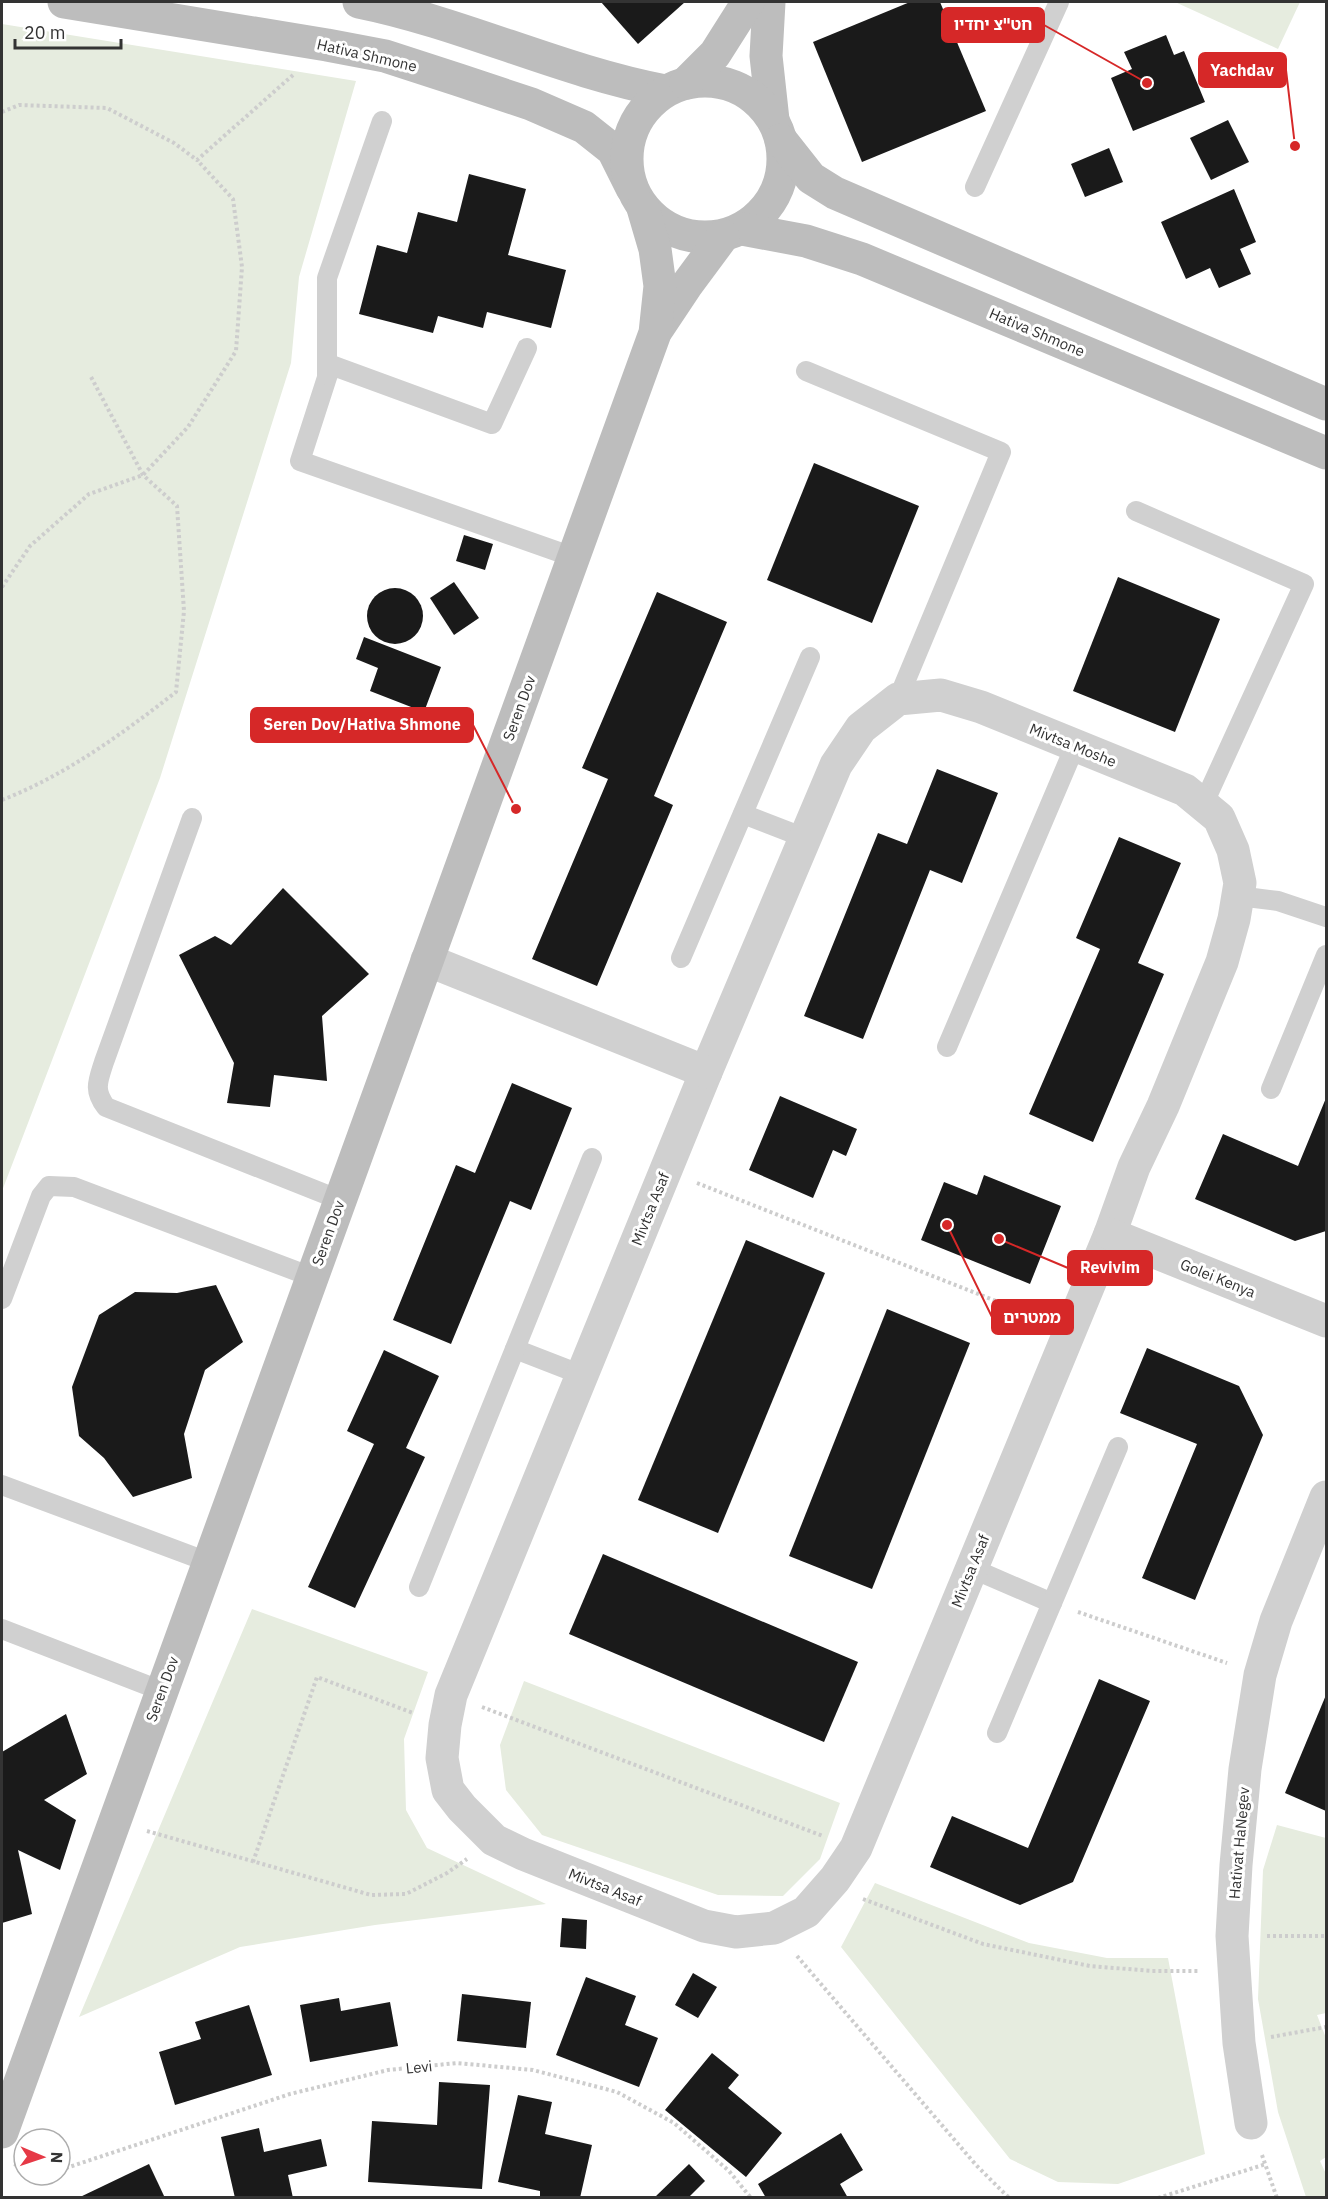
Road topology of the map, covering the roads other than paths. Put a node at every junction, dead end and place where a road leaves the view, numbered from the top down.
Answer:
1 (64, 2) edge
2 (359, 2) edge
3 (747, 2) edge
4 (769, 2) edge
5 (1059, 2) edge
6 (676, 87) junction
7 (382, 121) dead end
8 (777, 130) junction
9 (975, 188) dead end
10 (637, 198) junction
11 (732, 233) junction
12 (655, 333) junction
13 (527, 348) dead end
14 (806, 371) dead end
15 (327, 375) junction
16 (1326, 404) edge
17 (1326, 453) edge
18 (1136, 511) dead end
19 (573, 557) junction
20 (810, 657) dead end
21 (898, 699) junction
22 (1075, 746) junction
23 (1203, 805) junction
24 (743, 814) junction
25 (192, 818) dead end
26 (805, 838) junction
27 (1238, 896) junction
28 (1326, 917) edge
29 (1326, 955) edge
30 (681, 958) dead end
31 (427, 960) junction
32 (947, 1047) dead end
33 (706, 1072) junction
34 (1271, 1089) dead end
35 (592, 1158) dead end
36 (340, 1200) junction
37 (1110, 1234) junction
38 (312, 1277) junction
39 (2, 1299) edge
40 (1326, 1321) edge
41 (515, 1349) junction
42 (582, 1375) junction
43 (1118, 1447) dead end
44 (2, 1485) edge
45 (1326, 1497) edge
46 (208, 1563) junction
47 (971, 1568) junction
48 (419, 1587) dead end
49 (1052, 1603) junction
50 (2, 1629) edge
51 (162, 1691) junction
52 (997, 1733) dead end
53 (1251, 2123) road end
54 (2, 2132) edge

1 - 10 street, Hativa Shmone
2 - 6 street
3 - 6 street
4 - 8 street
5 - 9 lane
6 - 8 street
6 - 10 street
7 - 15 lane
8 - 11 street
8 - 16 street
10 - 11 street
10 - 12 street, Seren Dov
11 - 12 street, Seren Dov
11 - 17 street, Hativa Shmone
12 - 19 street, Seren Dov
13 - 15 lane
14 - 21 lane
15 - 19 lane
18 - 23 lane
19 - 31 street, Seren Dov
20 - 24 lane
21 - 22 street, Mivtsa Moshe
21 - 26 street
22 - 23 street, Mivtsa Moshe
22 - 32 lane
23 - 27 street, Mivtsa Moshe
24 - 26 lane
24 - 30 lane
25 - 36 lane
26 - 33 street
27 - 28 lane
27 - 37 street, Mivtsa Moshe
29 - 34 lane
31 - 33 street
31 - 36 street, Seren Dov
33 - 42 street, Mivtsa Asaf
35 - 41 lane
36 - 38 street, Seren Dov
37 - 40 street, Golei Kenya
37 - 47 street, Mivtsa Asaf
38 - 39 lane
38 - 46 street, Seren Dov
41 - 42 lane
41 - 48 lane
42 - 47 street, Mivtsa Asaf
43 - 49 lane
44 - 46 lane
45 - 53 street, Hativat HaNegev
46 - 51 street, Seren Dov
47 - 49 lane
49 - 52 lane
50 - 51 lane
51 - 54 street, Seren Dov

